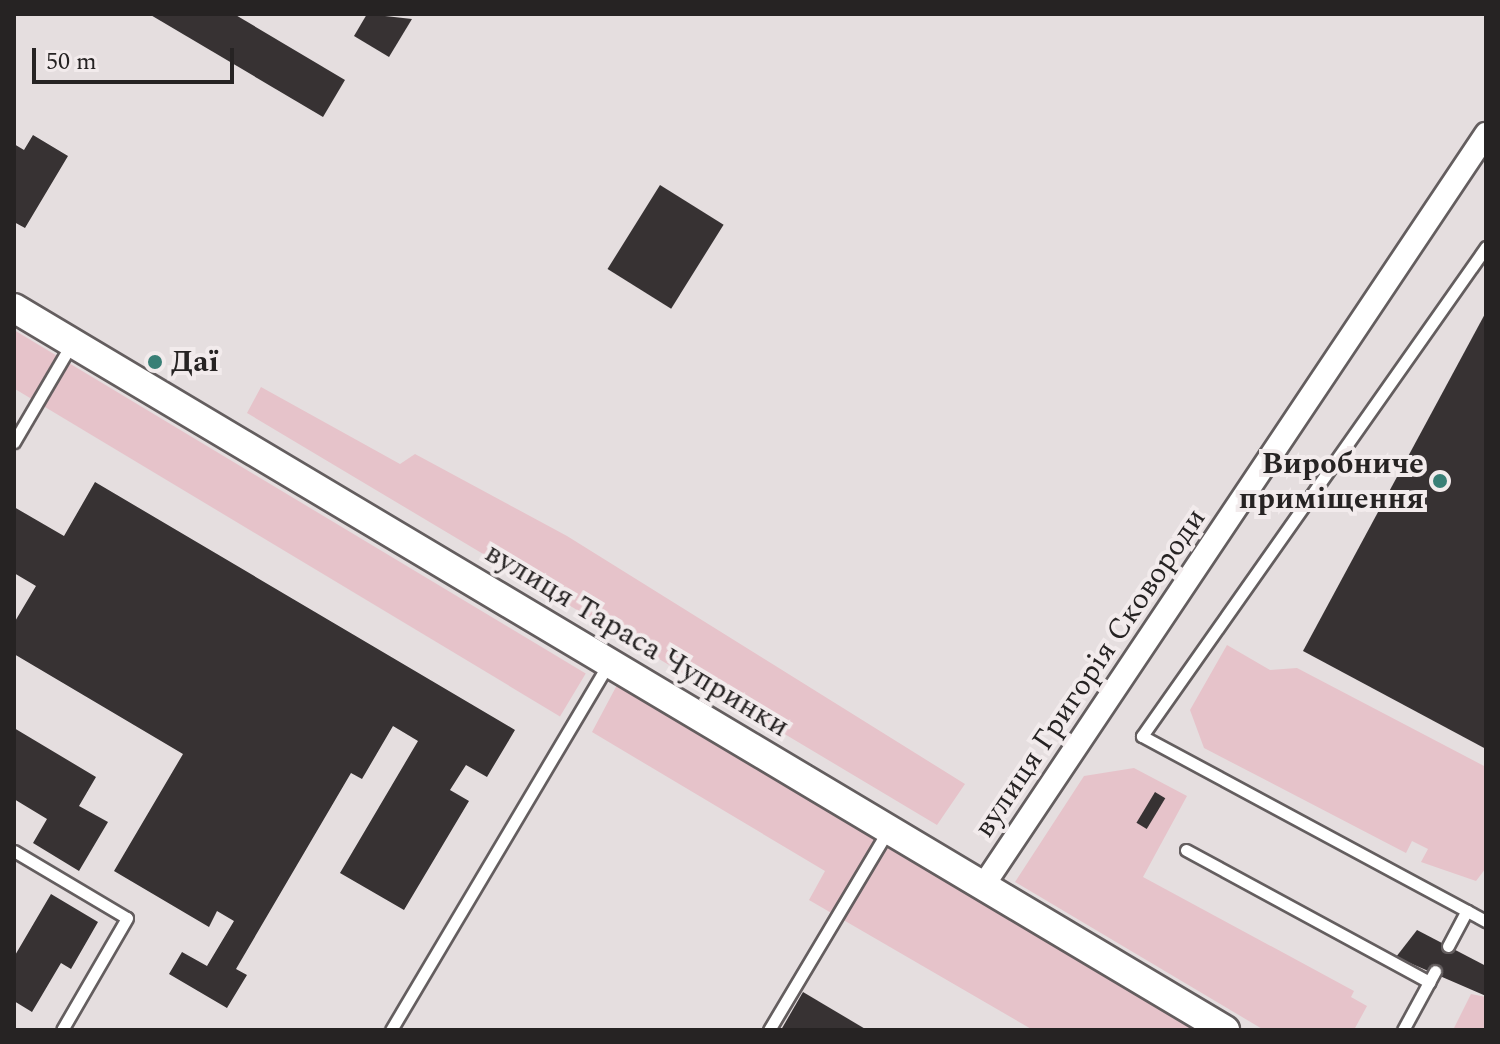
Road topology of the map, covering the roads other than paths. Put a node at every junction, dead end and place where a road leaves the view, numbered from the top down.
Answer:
1 (1486, 134) edge
2 (1486, 247) edge
3 (14, 308) edge
4 (72, 343) junction
5 (14, 442) edge
6 (609, 663) junction
7 (888, 829) junction
8 (1186, 850) dead end
9 (14, 851) edge
10 (983, 886) junction
11 (1467, 911) junction
12 (1486, 921) edge
13 (1448, 946) dead end
14 (62, 1030) edge
15 (391, 1030) edge
16 (769, 1030) edge
17 (1225, 1030) edge
18 (1403, 1030) edge

1 - 10 street, вулиця Григорія Сковороди
2 - 11 lane
3 - 4 street, вулиця Тараса Чупринки
4 - 5 lane
4 - 6 street, вулиця Тараса Чупринки
6 - 7 street, вулиця Тараса Чупринки
6 - 15 lane
7 - 10 street, вулиця Тараса Чупринки
7 - 16 lane
8 - 18 lane
9 - 14 lane
10 - 17 street, вулиця Тараса Чупринки
11 - 12 lane
11 - 13 lane

